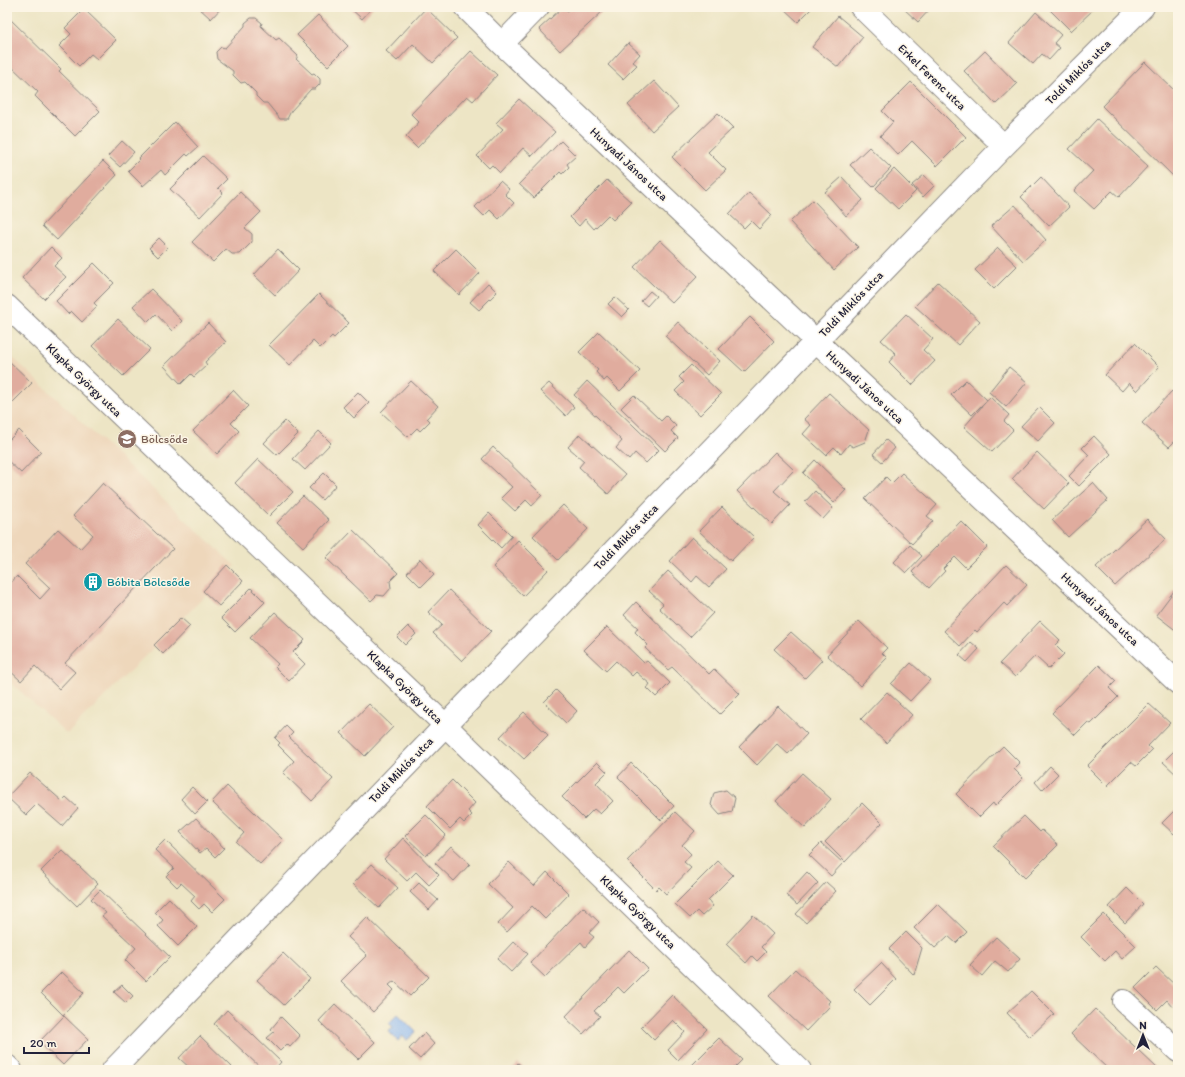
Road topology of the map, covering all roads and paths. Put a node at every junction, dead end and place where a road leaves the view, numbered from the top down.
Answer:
1 (465, 7) edge
2 (538, 7) edge
3 (861, 7) edge
4 (1143, 7) edge
5 (502, 44) junction
6 (1004, 146) junction
7 (7, 306) edge
8 (816, 340) junction
9 (1178, 683) edge
10 (445, 725) junction
11 (1124, 1001) dead end
12 (1178, 1051) edge
13 (7, 1066) edge
14 (11, 1070) edge
15 (113, 1070) edge
16 (800, 1070) edge

1 - 5 street, Hunyadi János utca
2 - 5 street
3 - 6 street, Erkel Ferenc utca
4 - 6 street, Toldi Miklós utca
5 - 8 street, Hunyadi János utca
6 - 8 street, Toldi Miklós utca
7 - 10 street, Klapka György utca
8 - 9 street, Hunyadi János utca
8 - 10 street, Toldi Miklós utca
10 - 15 street, Toldi Miklós utca
10 - 16 street, Klapka György utca
11 - 12 street
13 - 14 street

